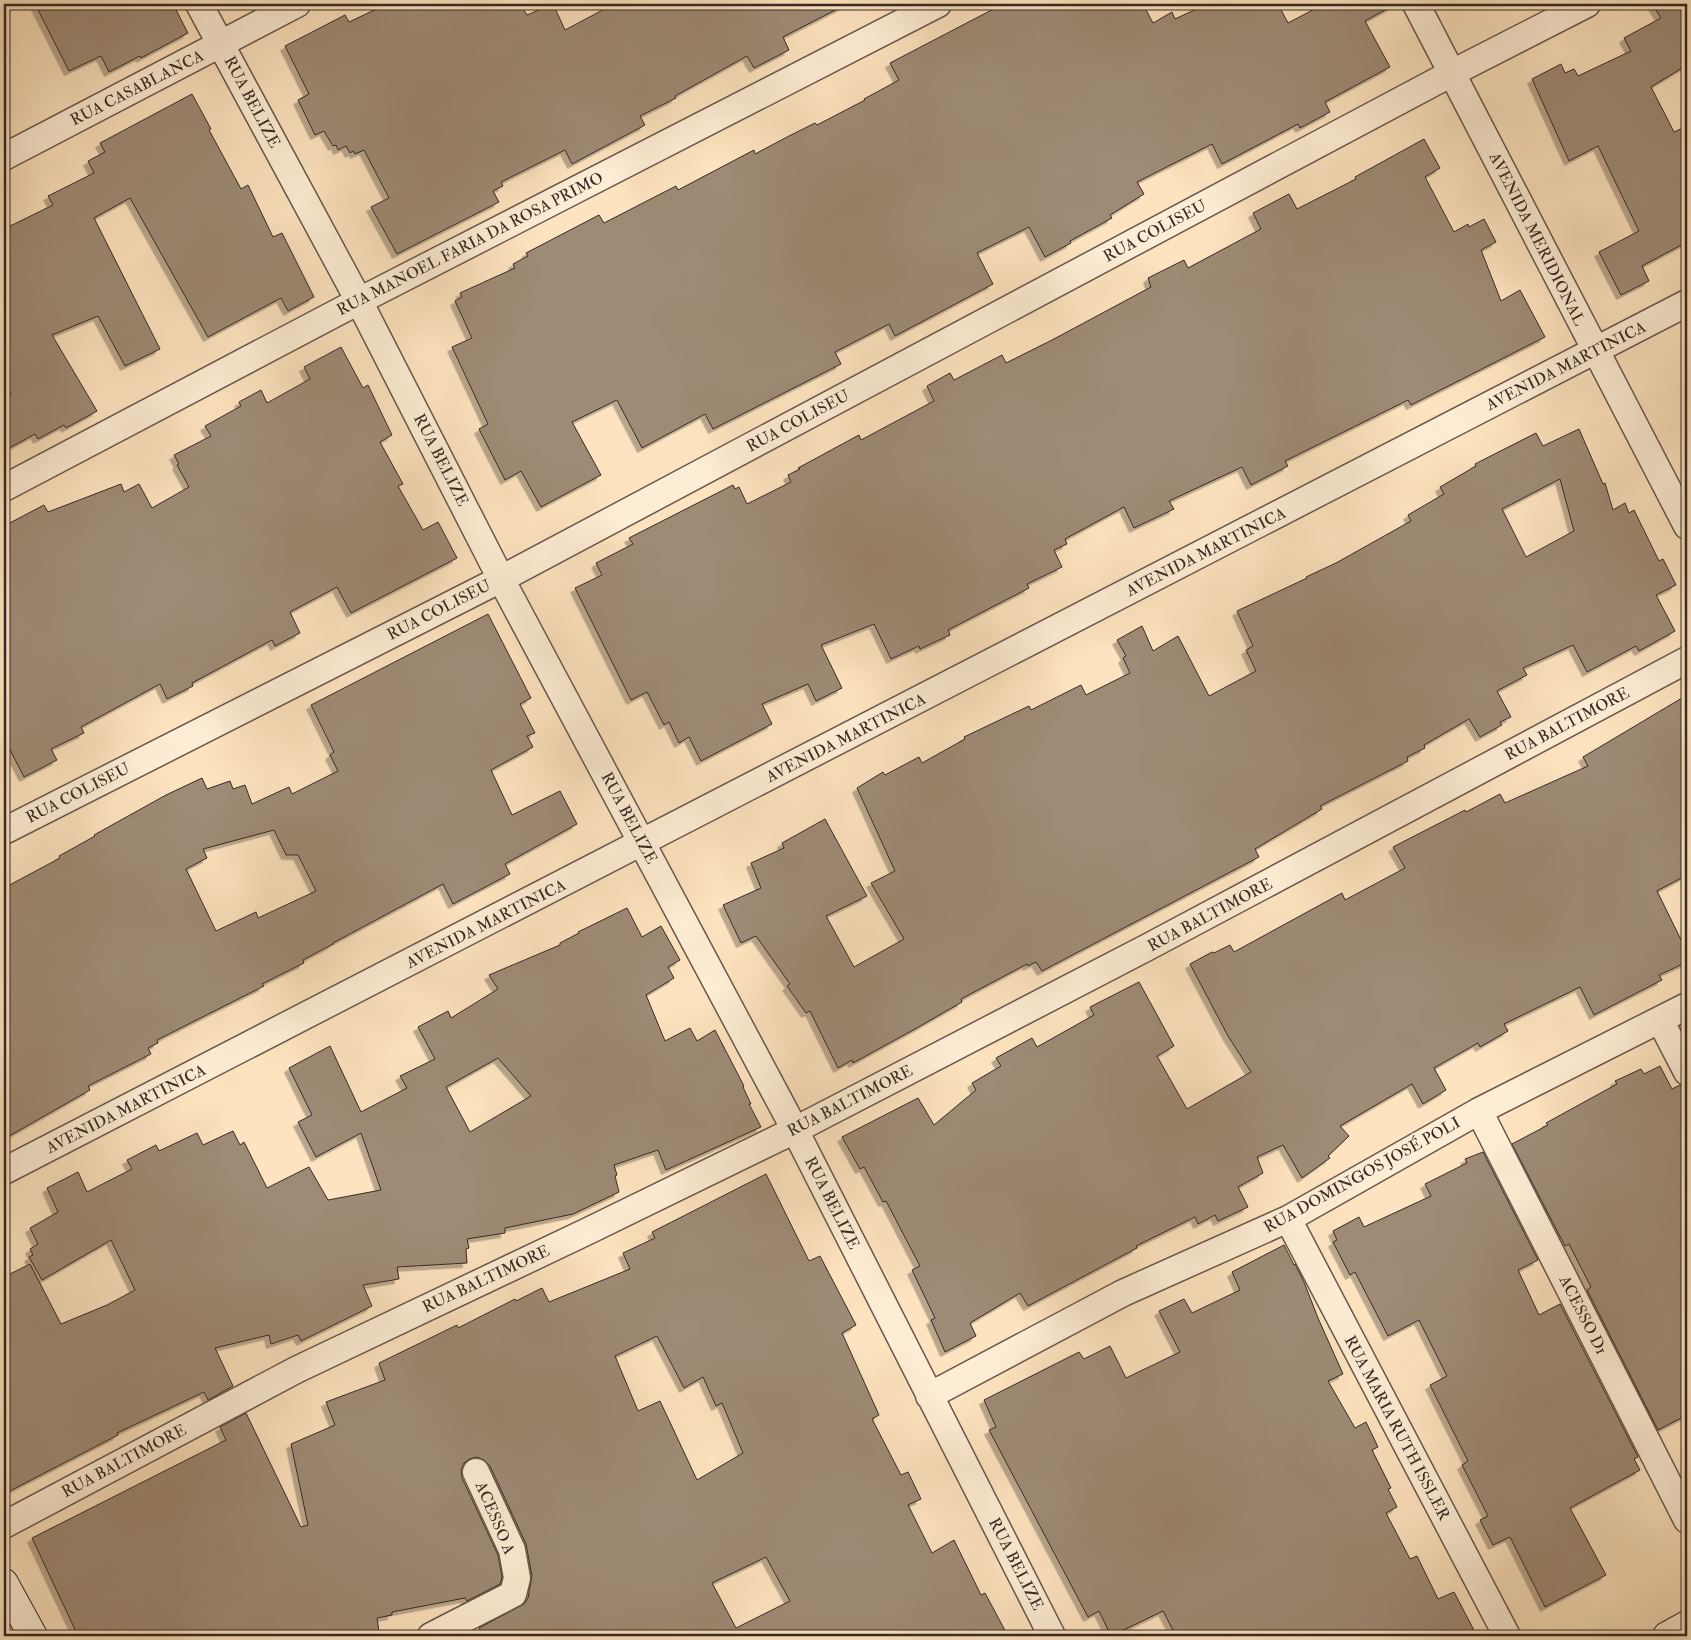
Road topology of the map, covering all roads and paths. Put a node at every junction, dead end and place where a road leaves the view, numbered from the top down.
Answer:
1 (199, 4) edge
2 (297, 4) edge
3 (938, 4) edge
4 (1416, 4) edge
5 (1587, 4) edge
6 (221, 45) junction
7 (1452, 74) junction
8 (4, 157) edge
9 (359, 300) junction
10 (1687, 303) edge
11 (1595, 351) junction
12 (4, 488) edge
13 (1687, 526) edge
14 (501, 579) junction
15 (1687, 660) edge
16 (4, 831) edge
17 (642, 844) junction
18 (1687, 1006) edge
19 (1660, 1020) junction
20 (1687, 1072) edge
21 (1479, 1111) junction
22 (795, 1130) junction
23 (4, 1171) edge
24 (1288, 1219) junction
25 (928, 1396) junction
26 (476, 1472) dead end
27 (1687, 1520) edge
28 (4, 1524) edge
29 (4, 1583) edge
30 (1687, 1625) edge
31 (33, 1636) edge
32 (431, 1636) edge
33 (1052, 1636) edge
34 (1507, 1636) edge
35 (1667, 1636) edge

1 - 6 street, RUA BELIZE
2 - 6 street, RUA CASABLANCA
3 - 9 street, RUA MANOEL FARIA DA ROSA PRIMO
4 - 7 street, AVENIDA MERIDIONAL
5 - 7 street, RUA COLISEU
6 - 8 street, RUA CASABLANCA
6 - 9 street, RUA BELIZE
7 - 11 street, AVENIDA MERIDIONAL
7 - 14 street, RUA COLISEU
9 - 12 street, RUA MANOEL FARIA DA ROSA PRIMO
9 - 14 street, RUA BELIZE
10 - 11 street, AVENIDA MARTINICA
11 - 13 street, AVENIDA MERIDIONAL
11 - 17 street, AVENIDA MARTINICA
14 - 16 street, RUA COLISEU
14 - 17 street, RUA BELIZE
15 - 22 street, RUA BALTIMORE
17 - 22 street, RUA BELIZE
17 - 23 street, AVENIDA MARTINICA
18 - 19 street, RUA DOMINGOS JOSÉ POLI
19 - 20 street
19 - 21 street, RUA DOMINGOS JOSÉ POLI
21 - 24 street, RUA DOMINGOS JOSÉ POLI
21 - 27 street, ACESSO D1
22 - 25 street, RUA BELIZE
22 - 28 street, RUA BALTIMORE
24 - 25 street, RUA DOMINGOS JOSÉ POLI
24 - 34 street, RUA MARIA RUTH ISSLER
25 - 33 street, RUA BELIZE
26 - 32 street, ACESSO A
29 - 31 street
30 - 35 street

